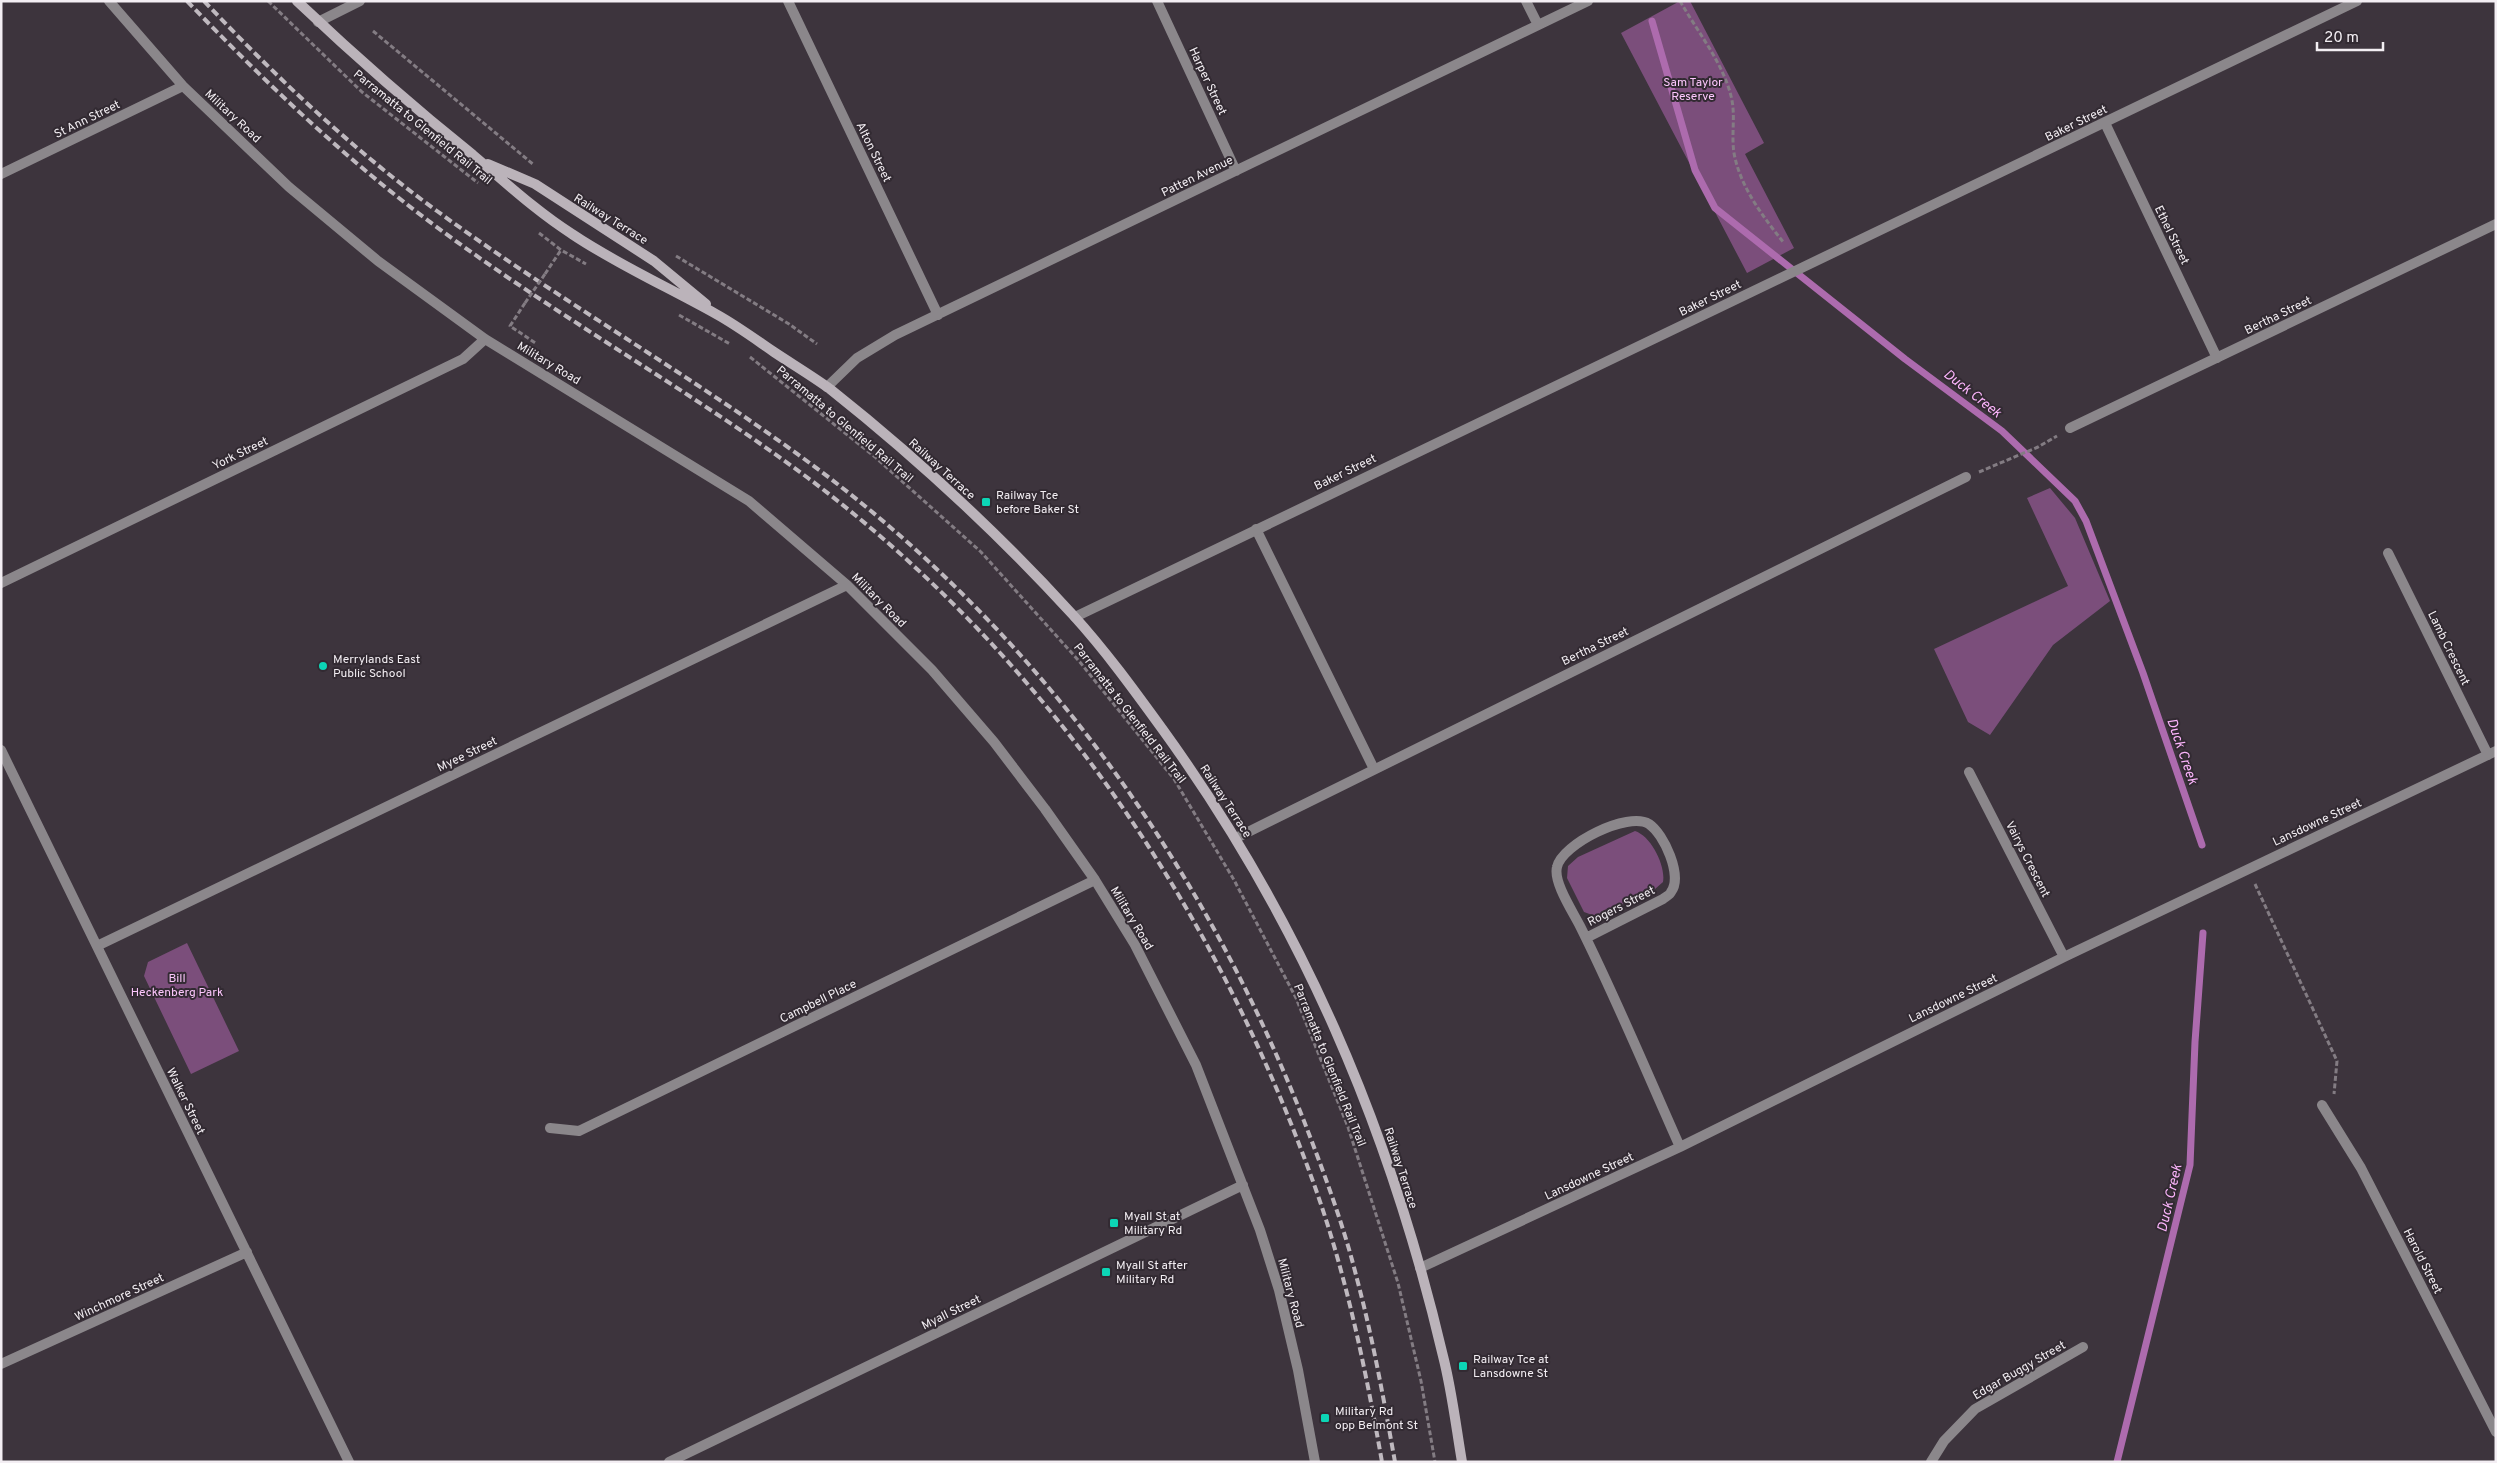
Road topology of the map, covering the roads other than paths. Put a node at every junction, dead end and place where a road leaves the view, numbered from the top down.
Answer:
1 (109, 1) edge
2 (297, 1) edge
3 (360, 1) edge
4 (788, 1) edge
5 (1157, 1) edge
6 (1526, 1) edge
7 (1588, 1) edge
8 (2357, 1) edge
9 (318, 22) junction
10 (1538, 25) junction
11 (183, 86) junction
12 (2104, 123) junction
13 (478, 159) junction
14 (1236, 171) junction
15 (1, 174) edge
16 (2496, 224) edge
17 (938, 314) junction
18 (720, 316) junction
19 (485, 339) junction
20 (2217, 358) junction
21 (827, 387) junction
22 (2070, 428) road end
23 (1966, 477) road end
24 (1256, 529) junction
25 (2388, 553) dead end
26 (1, 583) edge
27 (847, 585) junction
28 (1075, 617) junction
29 (1, 750) edge
30 (2492, 753) edge
31 (1374, 769) junction
32 (1969, 772) dead end
33 (1236, 838) junction
34 (1095, 880) junction
35 (1586, 938) junction
36 (97, 946) junction
37 (2064, 957) junction
38 (2322, 1105) dead end
39 (550, 1128) dead end
40 (1680, 1147) junction
41 (1243, 1186) junction
42 (247, 1252) junction
43 (1420, 1268) junction
44 (2083, 1347) dead end
45 (1, 1364) edge
46 (2496, 1432) edge
47 (349, 1462) edge
48 (669, 1462) edge
49 (1314, 1462) edge
50 (1462, 1462) edge
51 (1931, 1462) edge

1 - 11 street, Military Road
2 - 9 main road, Railway Terrace
3 - 9 street
4 - 17 street, Alton Street
5 - 14 street, Harper Street
6 - 10 street
7 - 10 street, Patten Avenue
8 - 12 street, Baker Street
9 - 13 main road, Railway Terrace
10 - 14 street, Patten Avenue
11 - 15 street, St Ann Street
11 - 19 street, Military Road
12 - 20 street, Ethel Street
12 - 24 street, Baker Street
13 - 18 main road, Railway Terrace
13 - 18 main road, Railway Terrace
14 - 17 street, Patten Avenue
16 - 20 street, Bertha Street
17 - 21 street, Patten Avenue
18 - 21 main road, Railway Terrace
19 - 26 street, York Street
19 - 27 street, Military Road
20 - 22 street, Bertha Street
21 - 28 main road, Railway Terrace
23 - 31 street, Bertha Street
24 - 28 street, Baker Street
24 - 31 street
25 - 30 street, Lamb Crescent
27 - 34 street, Military Road
27 - 36 street, Myee Street
28 - 33 main road, Railway Terrace
29 - 36 street, Walker Street
30 - 37 street, Lansdowne Street
31 - 33 street, Bertha Street
32 - 37 street, Vairys Crescent
33 - 43 main road, Railway Terrace
34 - 39 street, Campbell Place
34 - 41 street, Military Road
35 - 35 street, Rogers Street
35 - 40 street, Rogers Street
36 - 42 street, Walker Street
37 - 40 street, Lansdowne Street
38 - 46 street, Harold Street
40 - 43 street, Lansdowne Street
41 - 48 street, Myall Street
41 - 49 street, Military Road
42 - 45 street, Winchmore Street
42 - 47 street, Walker Street
43 - 50 main road, Railway Terrace
44 - 51 street, Edgar Buggy Street

